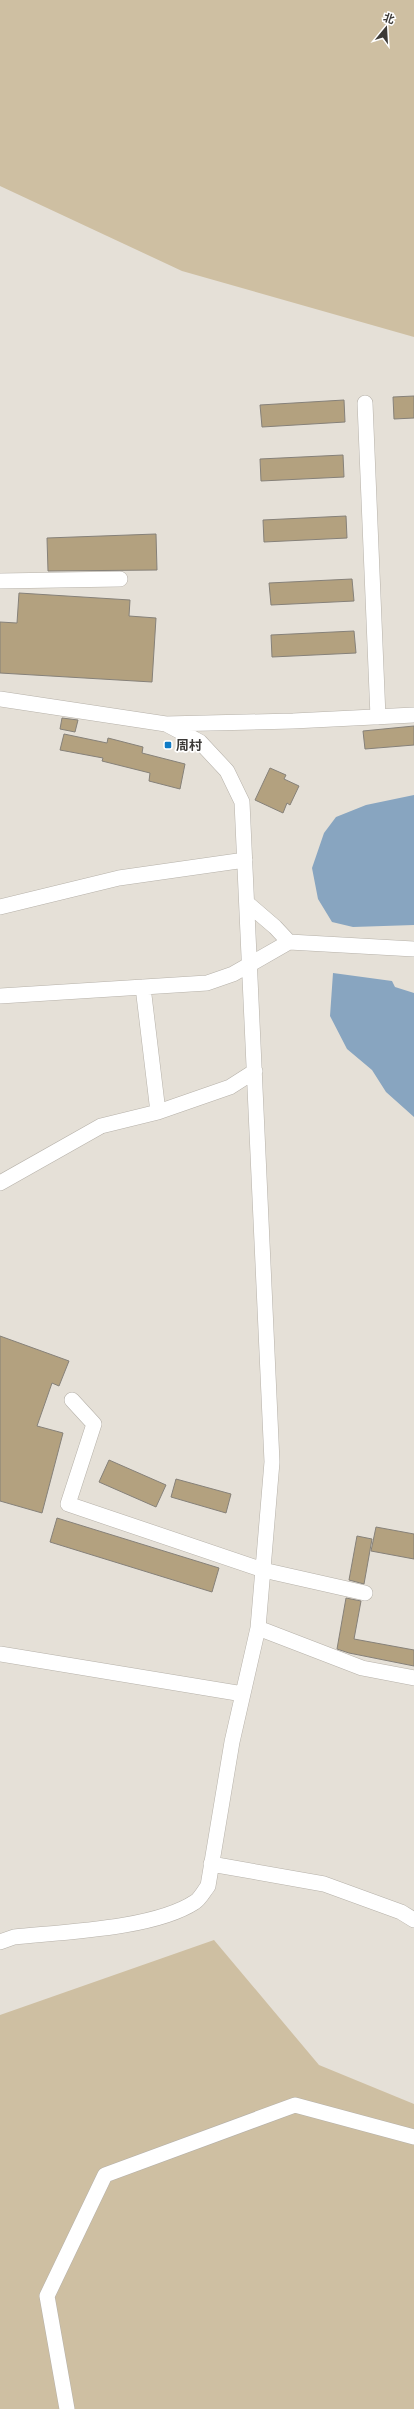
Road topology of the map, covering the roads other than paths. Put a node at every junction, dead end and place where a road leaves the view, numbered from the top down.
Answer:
1 (365, 403) dead end
2 (120, 579) dead end
3 (0, 581) edge
4 (0, 699) edge
5 (414, 715) edge
6 (378, 717) junction
7 (166, 724) junction
8 (245, 860) junction
9 (247, 903) junction
10 (0, 907) edge
11 (289, 942) junction
12 (414, 949) edge
13 (250, 963) junction
14 (143, 987) junction
15 (0, 996) edge
16 (254, 1071) junction
17 (158, 1112) junction
18 (0, 1183) edge
19 (72, 1400) dead end
20 (263, 1570) junction
21 (365, 1593) dead end
22 (258, 1628) junction
23 (0, 1654) edge
24 (414, 1678) edge
25 (243, 1694) junction
26 (211, 1864) junction
27 (414, 1920) edge
28 (0, 1942) edge
29 (414, 2137) edge
30 (68, 2409) edge

1 - 6 street
2 - 3 street
4 - 7 street
5 - 6 street
6 - 7 street
7 - 8 street
8 - 9 street
8 - 10 street
9 - 11 street
9 - 13 street
11 - 12 street
11 - 13 street
13 - 14 street
13 - 16 street
14 - 15 street
14 - 17 street
16 - 17 street
16 - 20 street
17 - 18 street
19 - 20 street
20 - 21 street
20 - 22 street
22 - 24 street
22 - 25 street
23 - 25 street
25 - 26 street
26 - 27 street
26 - 28 street
29 - 30 street

